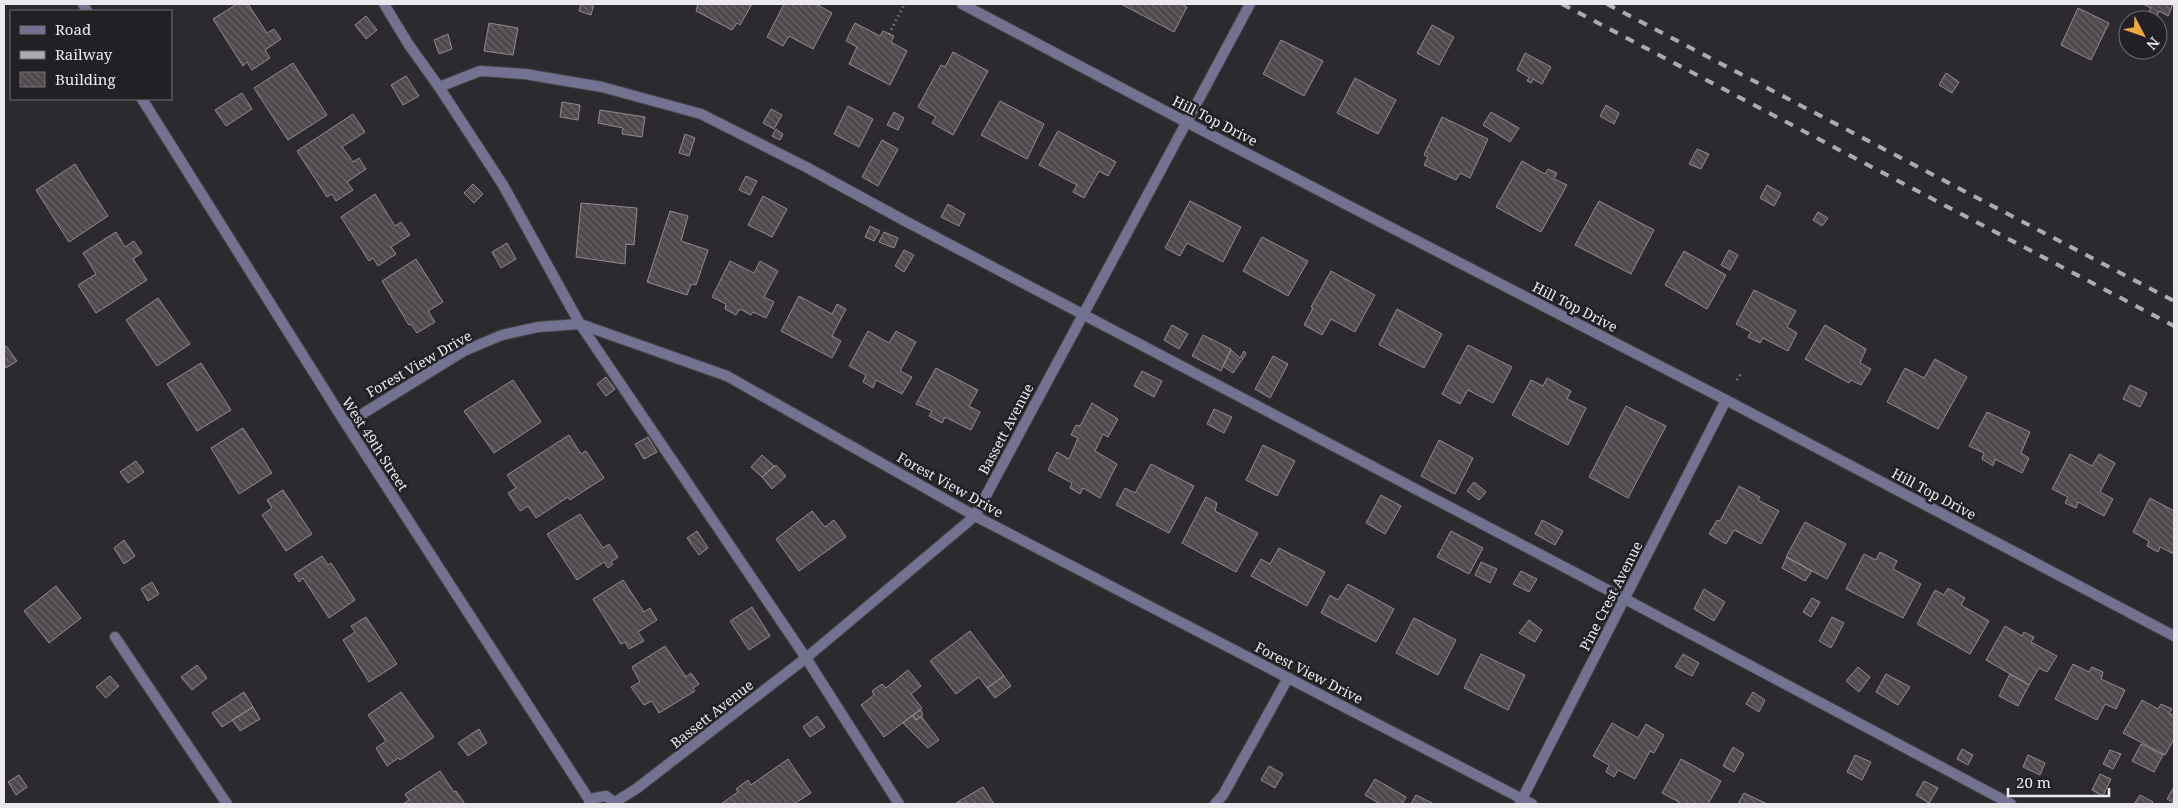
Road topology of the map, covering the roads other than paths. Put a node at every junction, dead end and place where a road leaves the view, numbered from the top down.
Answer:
1 (384, 4) edge
2 (962, 4) edge
3 (1250, 4) edge
4 (439, 87) junction
5 (143, 100) edge
6 (1186, 122) junction
7 (1082, 314) junction
8 (580, 324) junction
9 (1726, 400) junction
10 (346, 424) junction
11 (975, 516) junction
12 (1625, 599) junction
13 (2174, 636) edge
14 (115, 637) dead end
15 (806, 658) junction
16 (1288, 678) junction
17 (1520, 802) edge
18 (589, 803) edge
19 (616, 803) edge
20 (227, 804) edge
21 (899, 804) edge
22 (1215, 804) edge
23 (1532, 804) edge
24 (2011, 804) edge

1 - 4 street
2 - 6 street, Hill Top Drive
3 - 6 street, Bassett Avenue
4 - 7 street
4 - 8 street
5 - 10 street, West 49th Street
6 - 7 street, Bassett Avenue
6 - 9 street, Hill Top Drive
7 - 11 street, Bassett Avenue
7 - 12 street
8 - 10 street, Forest View Drive
8 - 11 street, Forest View Drive
8 - 15 street
9 - 12 street, Pine Crest Avenue
9 - 13 street, Hill Top Drive
10 - 18 street, West 49th Street
11 - 15 street, Bassett Avenue
11 - 16 street, Forest View Drive
12 - 17 street, Pine Crest Avenue
12 - 24 street
14 - 20 street
15 - 19 street, Bassett Avenue
15 - 21 street
16 - 17 street, Forest View Drive
16 - 22 street
17 - 23 street, Forest View Drive
18 - 19 street

